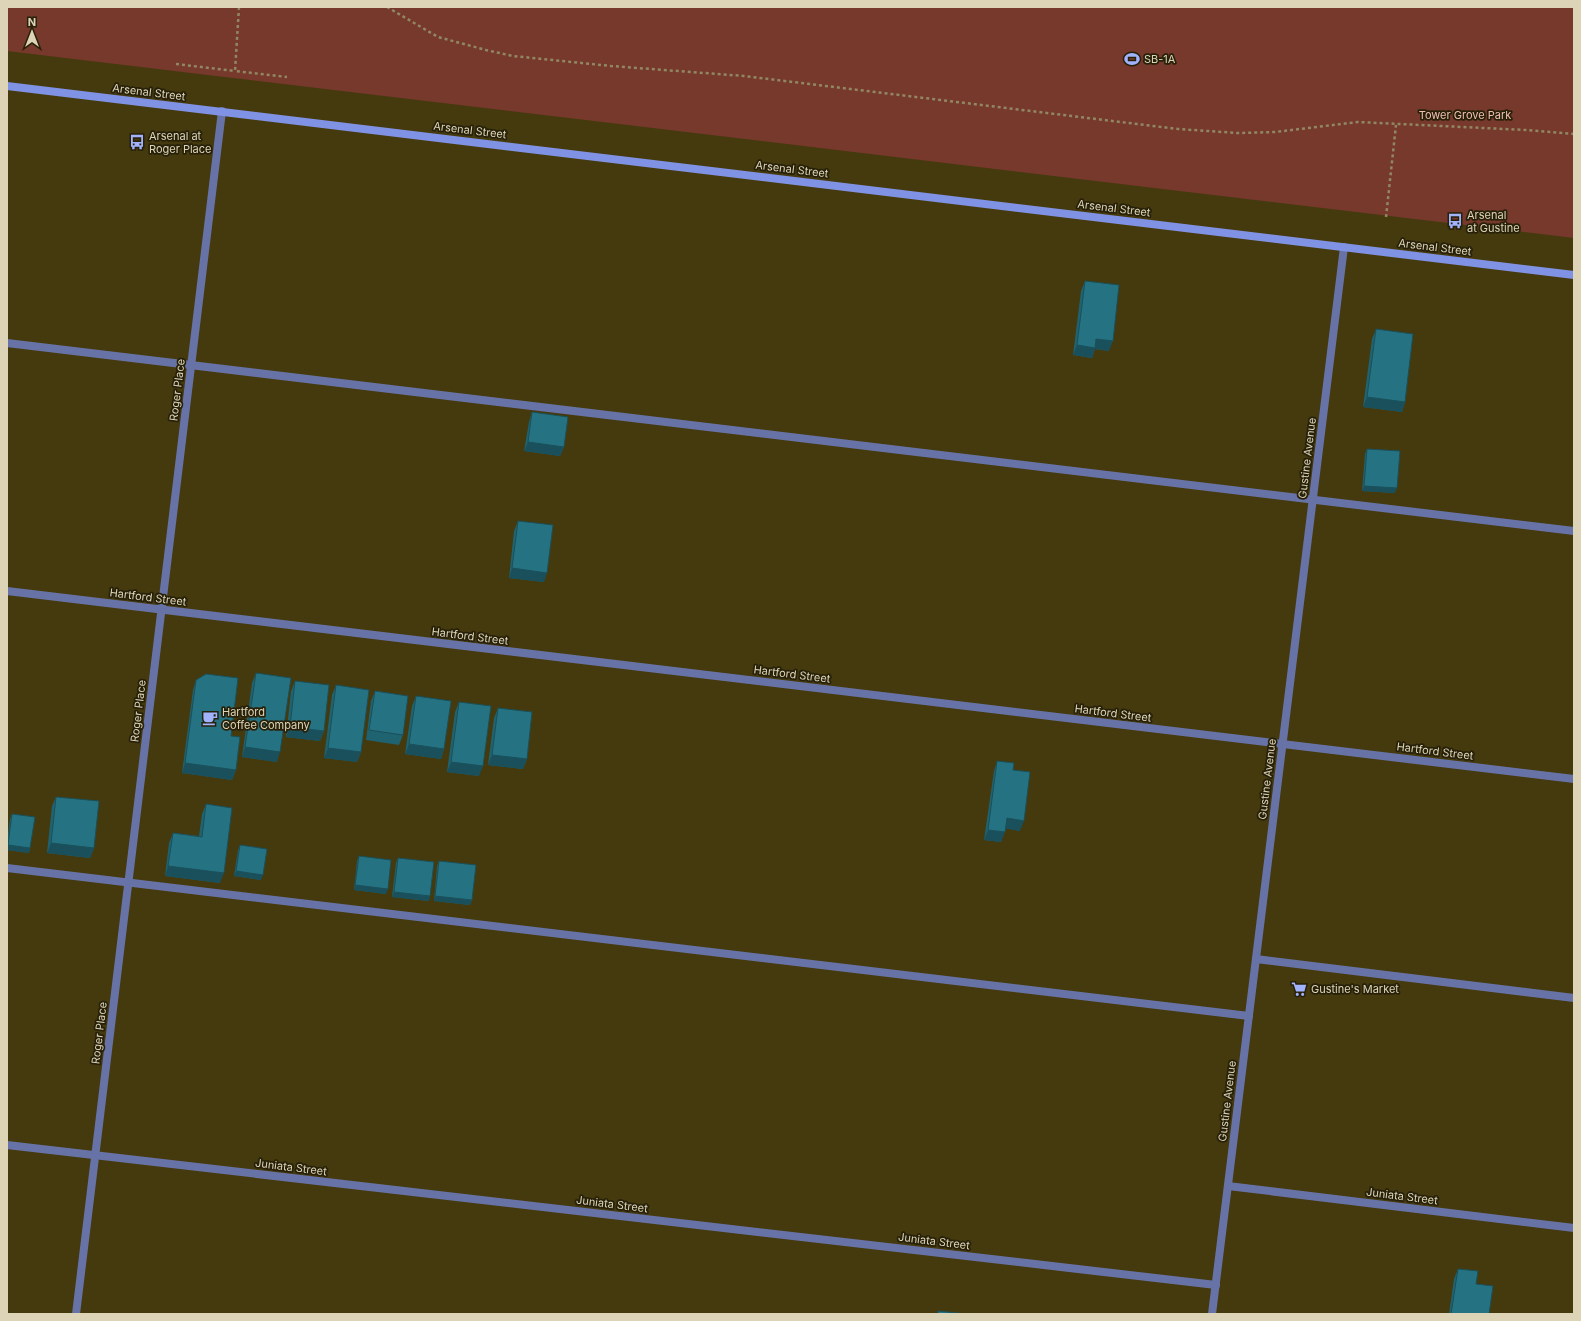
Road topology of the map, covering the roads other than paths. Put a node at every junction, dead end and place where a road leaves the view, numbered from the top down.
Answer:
1 (7, 86) edge
2 (222, 111) junction
3 (1344, 247) junction
4 (1574, 275) edge
5 (7, 343) edge
6 (191, 364) junction
7 (1312, 501) junction
8 (1574, 531) edge
9 (7, 591) edge
10 (161, 610) junction
11 (1282, 744) junction
12 (1574, 779) edge
13 (7, 868) edge
14 (128, 882) junction
15 (1256, 959) junction
16 (1574, 998) edge
17 (1249, 1016) junction
18 (7, 1145) edge
19 (95, 1155) junction
20 (1228, 1186) junction
21 (1574, 1228) edge
22 (1216, 1285) junction
23 (76, 1314) edge
24 (1212, 1314) edge

1 - 2 main road, Arsenal Street
2 - 3 main road, Arsenal Street
2 - 6 street, Roger Place
3 - 4 main road, Arsenal Street
3 - 7 street, Gustine Avenue
5 - 6 street
6 - 7 street
6 - 10 street, Roger Place
7 - 8 street
7 - 11 street, Gustine Avenue
9 - 10 street, Hartford Street
10 - 11 street, Hartford Street
10 - 14 street, Roger Place
11 - 12 street, Hartford Street
11 - 15 street, Gustine Avenue
13 - 14 street
14 - 17 street
14 - 19 street, Roger Place
15 - 16 street
15 - 17 street, Gustine Avenue
17 - 20 street, Gustine Avenue
18 - 19 street, Juniata Street
19 - 22 street, Juniata Street
19 - 23 street, Roger Place
20 - 21 street, Juniata Street
20 - 22 street, Gustine Avenue
22 - 24 street, Gustine Avenue

